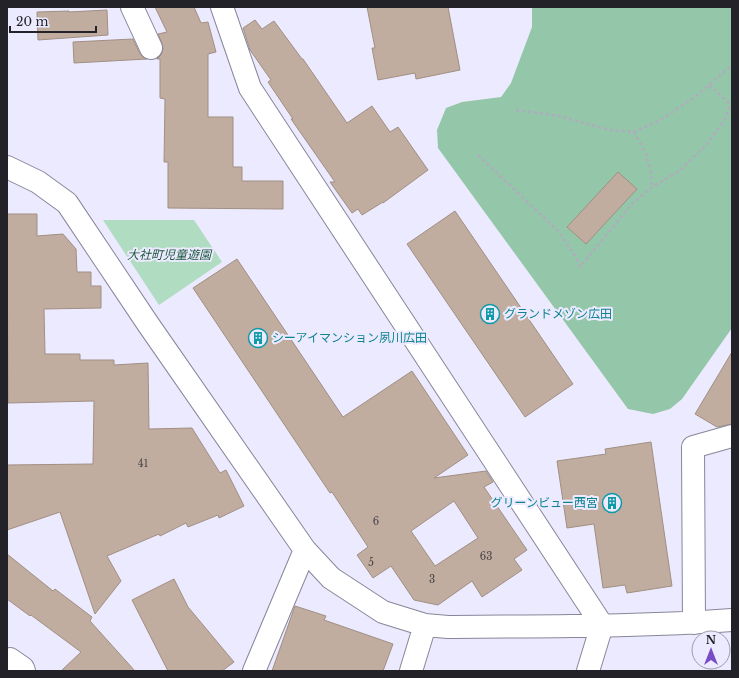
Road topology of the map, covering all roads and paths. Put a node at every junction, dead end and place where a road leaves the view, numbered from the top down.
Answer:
1 (132, 7) edge
2 (222, 7) edge
3 (151, 48) dead end
4 (732, 65) edge
5 (708, 85) junction
6 (516, 110) dead end
7 (634, 132) junction
8 (478, 155) dead end
9 (7, 167) edge
10 (652, 187) junction
11 (732, 436) edge
12 (304, 550) junction
13 (732, 620) edge
14 (694, 623) junction
15 (425, 624) junction
16 (602, 625) junction
17 (7, 660) edge
18 (24, 671) edge
19 (254, 671) edge
20 (411, 671) edge
21 (588, 671) edge

1 - 3 street
2 - 16 street
4 - 5 path
5 - 7 path
5 - 10 path
6 - 7 path
7 - 10 path
8 - 10 path
9 - 12 street
11 - 14 street
12 - 15 street
12 - 19 street
13 - 14 street
14 - 16 street
15 - 16 street
15 - 20 street
16 - 21 street
17 - 18 street

